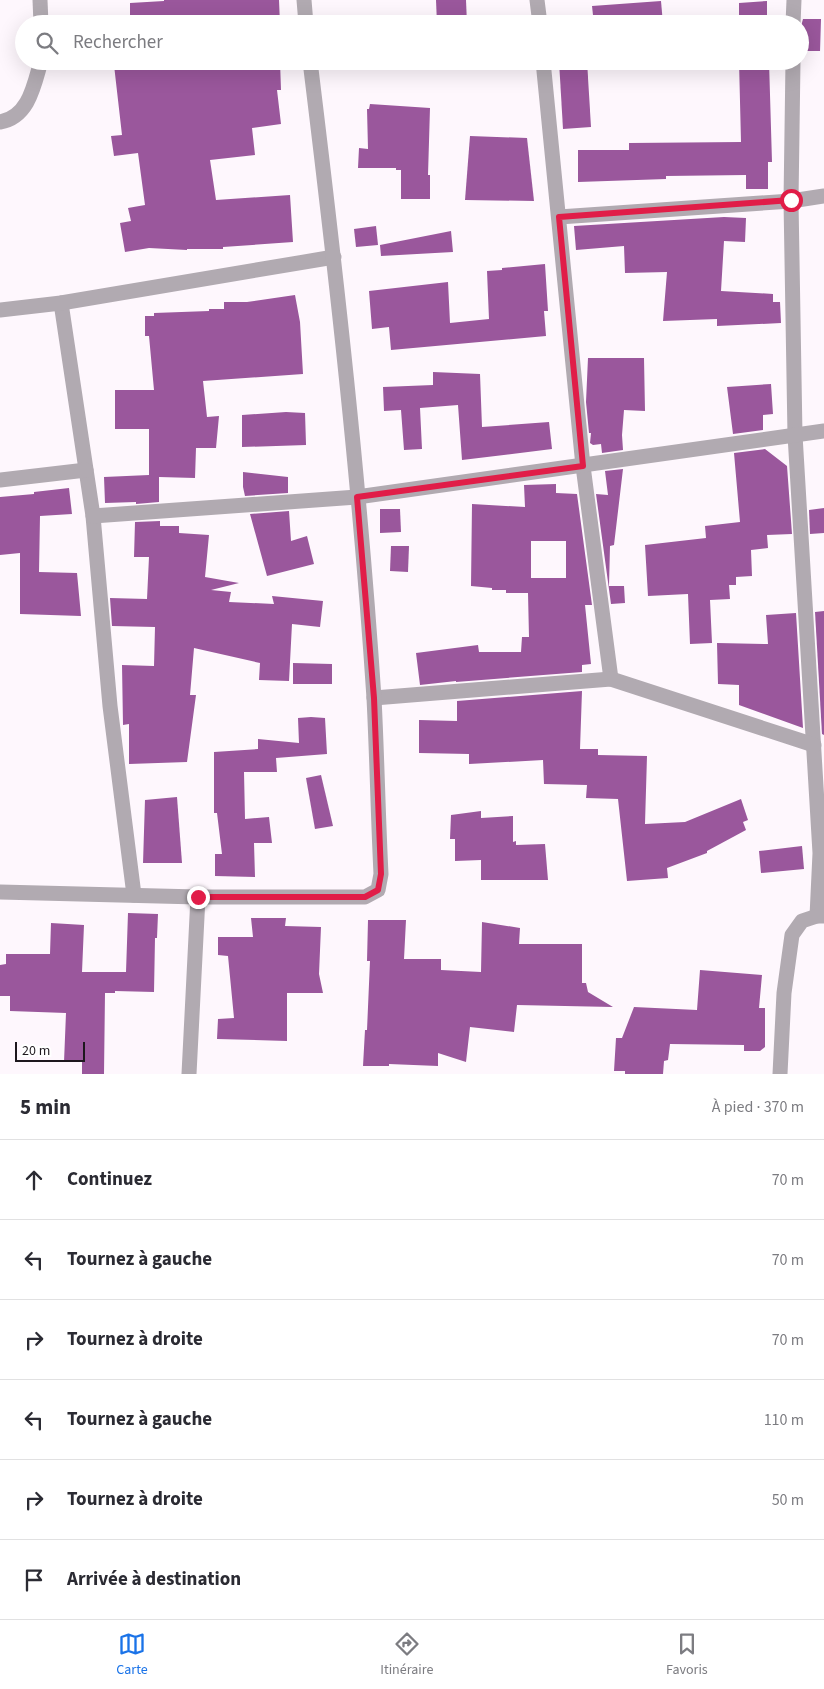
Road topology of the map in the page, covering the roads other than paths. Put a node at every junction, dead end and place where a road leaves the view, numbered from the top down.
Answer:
1 (40, 0) edge
2 (304, 0) edge
3 (537, 0) edge
4 (794, 0) edge
5 (41, 15) edge
6 (305, 15) edge
7 (539, 15) edge
8 (793, 15) edge
9 (38, 70) edge
10 (311, 70) edge
11 (544, 70) edge
12 (793, 70) edge
13 (0, 122) edge
14 (824, 196) edge
15 (791, 200) junction
16 (559, 217) junction
17 (334, 257) junction
18 (61, 303) junction
19 (0, 310) edge
20 (824, 431) edge
21 (795, 434) junction
22 (583, 466) junction
23 (86, 470) junction
24 (0, 480) edge
25 (357, 497) junction
26 (93, 516) junction
27 (611, 679) junction
28 (374, 698) junction
29 (814, 745) junction
30 (0, 892) edge
31 (134, 896) junction
32 (198, 897) junction
33 (820, 916) edge
34 (189, 1074) edge
35 (780, 1074) edge

1 - 5 street
2 - 6 street
3 - 7 street
4 - 8 street
9 - 13 street
10 - 17 street
11 - 16 street
12 - 15 street
14 - 15 street
15 - 16 street
15 - 21 street
16 - 22 street
17 - 18 street
17 - 25 street
18 - 19 street
18 - 23 street
20 - 21 street
21 - 22 street
21 - 29 street
22 - 25 street
22 - 27 street
23 - 24 street
23 - 26 street
25 - 26 street
25 - 28 street
26 - 31 street
27 - 28 street
27 - 29 street
28 - 32 street
29 - 33 street
30 - 31 street
31 - 32 street
32 - 34 street
33 - 35 street

